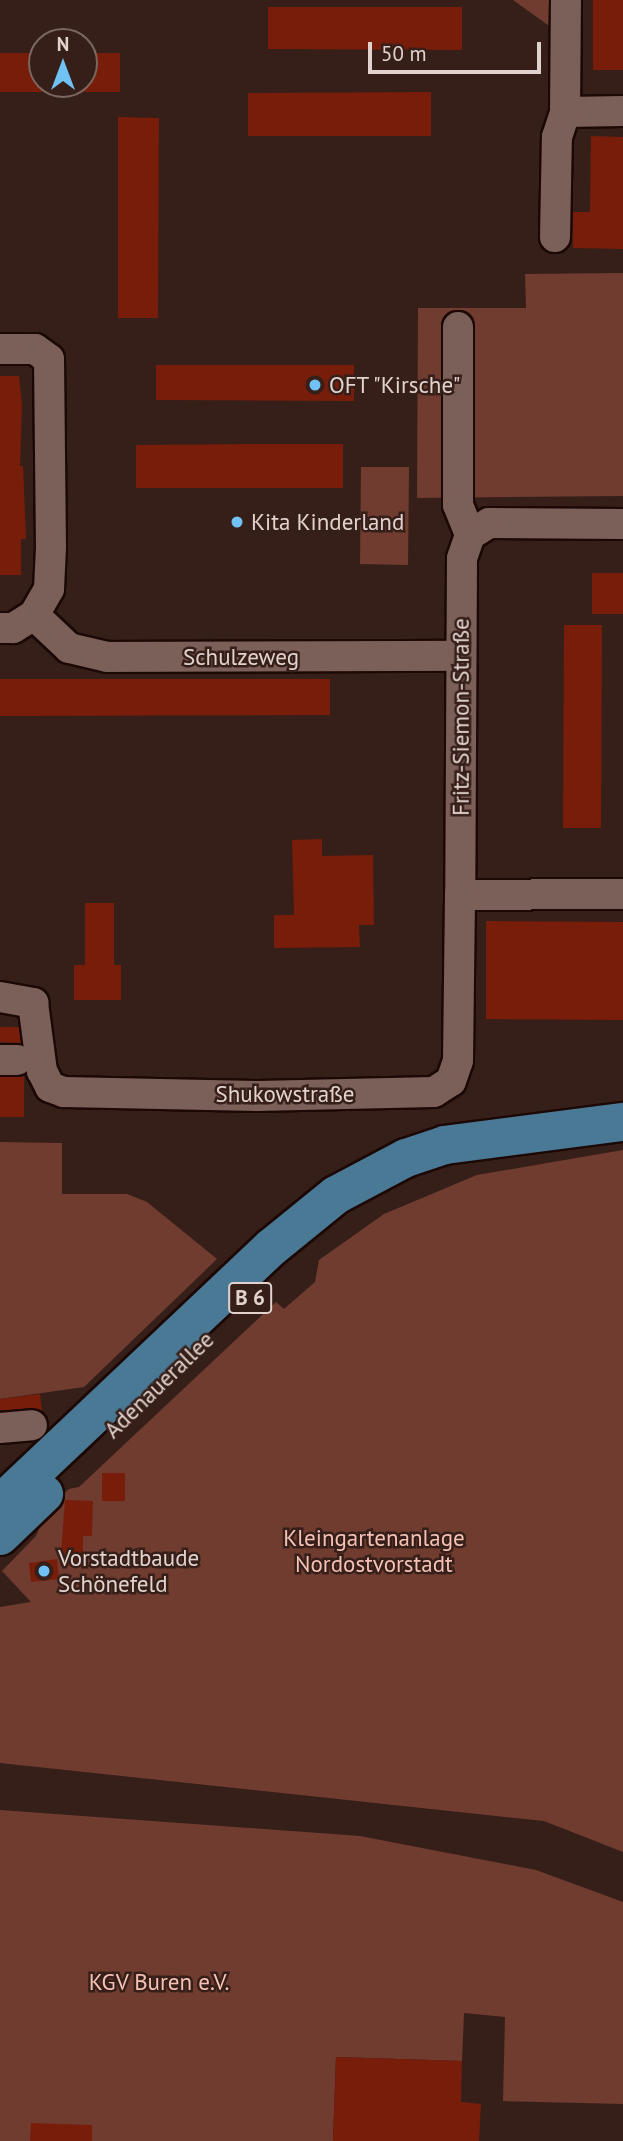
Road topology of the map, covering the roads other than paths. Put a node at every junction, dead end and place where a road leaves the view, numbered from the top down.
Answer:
1 (566, 0) edge
2 (565, 111) junction
3 (623, 111) edge
4 (555, 237) dead end
5 (458, 327) dead end
6 (0, 349) edge
7 (623, 524) edge
8 (470, 535) junction
9 (34, 615) junction
10 (0, 628) edge
11 (461, 656) junction
12 (623, 894) edge
13 (460, 895) junction
14 (0, 997) edge
15 (623, 1122) edge
16 (547, 1134) junction
17 (32, 1424) dead end
18 (0, 1428) edge
19 (0, 1504) edge
20 (0, 1536) edge

1 - 2 street
2 - 3 street
2 - 4 street
5 - 8 street
6 - 9 street
7 - 8 street
8 - 11 street, Fritz-Siemon-Straße
9 - 10 street
9 - 11 street, Schulzeweg
11 - 13 street, Fritz-Siemon-Straße
12 - 13 street
13 - 14 street, Shukowstraße
15 - 16 main road, Adenauerallee / B 6
16 - 19 main road, Adenauerallee / B 6
16 - 20 main road, Adenauerallee / B 6
17 - 18 street

